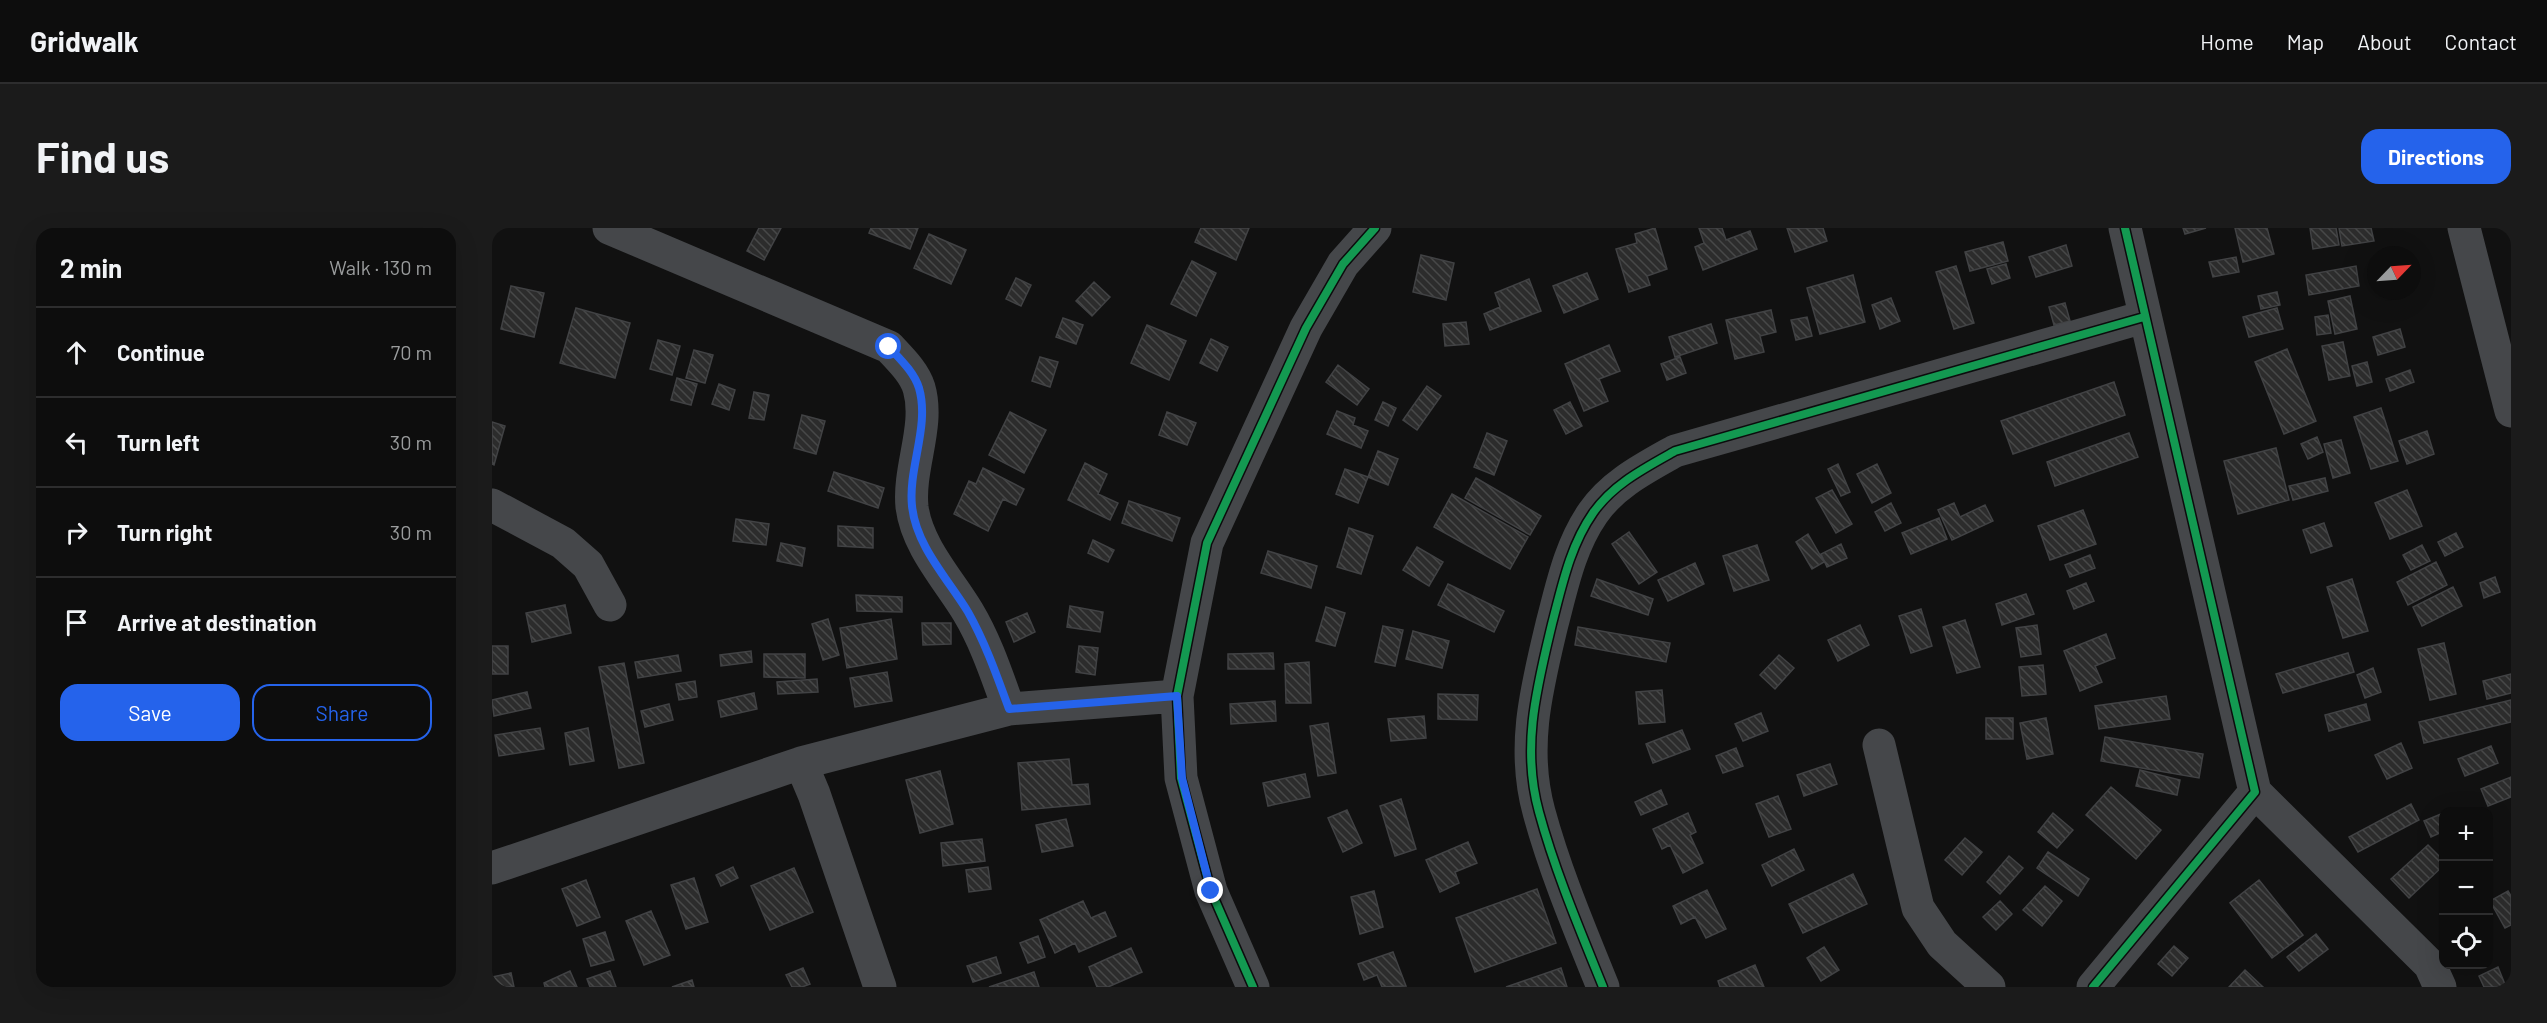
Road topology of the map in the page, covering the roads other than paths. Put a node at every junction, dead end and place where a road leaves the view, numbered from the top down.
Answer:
1 (609, 228) edge
2 (1375, 228) edge
3 (2125, 228) edge
4 (2464, 228) edge
5 (2144, 317) junction
6 (2511, 411) edge
7 (492, 505) edge
8 (610, 605) dead end
9 (1177, 696) junction
10 (1009, 709) junction
11 (1879, 745) dead end
12 (801, 763) junction
13 (2255, 792) junction
14 (492, 868) edge
15 (880, 987) edge
16 (1253, 987) edge
17 (1603, 987) edge
18 (1989, 987) edge
19 (2093, 987) edge
20 (2440, 987) edge

1 - 10 street
2 - 9 street
3 - 5 street
4 - 6 street
5 - 13 street
5 - 17 street
7 - 8 street
9 - 10 street
9 - 16 street
10 - 12 street
11 - 18 street
12 - 14 street
12 - 15 street
13 - 19 street
13 - 20 street

